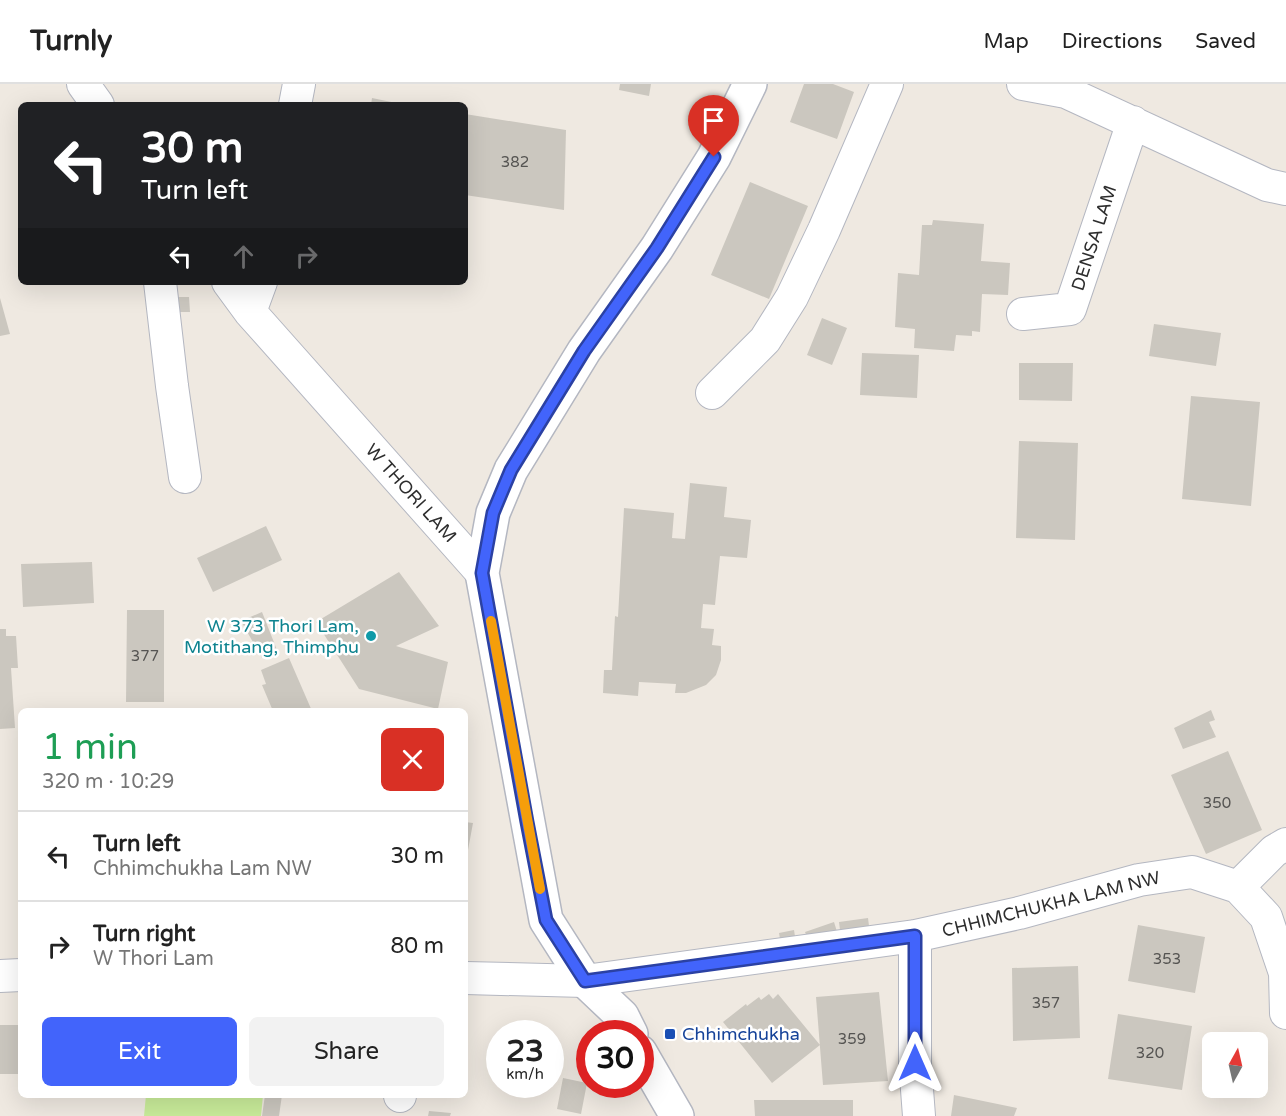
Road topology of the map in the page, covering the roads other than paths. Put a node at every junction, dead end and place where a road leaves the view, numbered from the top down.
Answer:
1 (82, 84) edge
2 (299, 84) edge
3 (750, 84) edge
4 (887, 84) edge
5 (1023, 84) edge
6 (1067, 88) edge
7 (96, 102) edge
8 (296, 102) edge
9 (1132, 123) junction
10 (1286, 189) edge
11 (160, 285) edge
12 (230, 285) edge
13 (260, 285) edge
14 (250, 312) junction
15 (1023, 314) dead end
16 (712, 393) dead end
17 (185, 477) dead end
18 (482, 573) junction
19 (1286, 844) edge
20 (1238, 887) junction
21 (915, 936) junction
22 (18, 975) edge
23 (0, 976) edge
24 (468, 978) edge
25 (585, 981) junction
26 (1286, 1013) edge
27 (624, 1020) edge
28 (654, 1076) edge
29 (677, 1116) edge
30 (919, 1116) edge

1 - 7 street
2 - 8 street
3 - 18 main road
4 - 16 street
5 - 6 street
6 - 9 street
9 - 10 street
9 - 15 street, DENSA LAM
11 - 17 street
12 - 14 street, W THORI LAM
13 - 14 street
14 - 18 street, W THORI LAM
18 - 25 main road
19 - 20 street
20 - 21 street, CHHIMCHUKHA LAM NW
20 - 26 street
21 - 25 street, CHHIMCHUKHA LAM NW
21 - 30 street
22 - 23 street
24 - 25 street, CHHIMCHUKHA LAM NW
25 - 27 main road
28 - 29 main road

